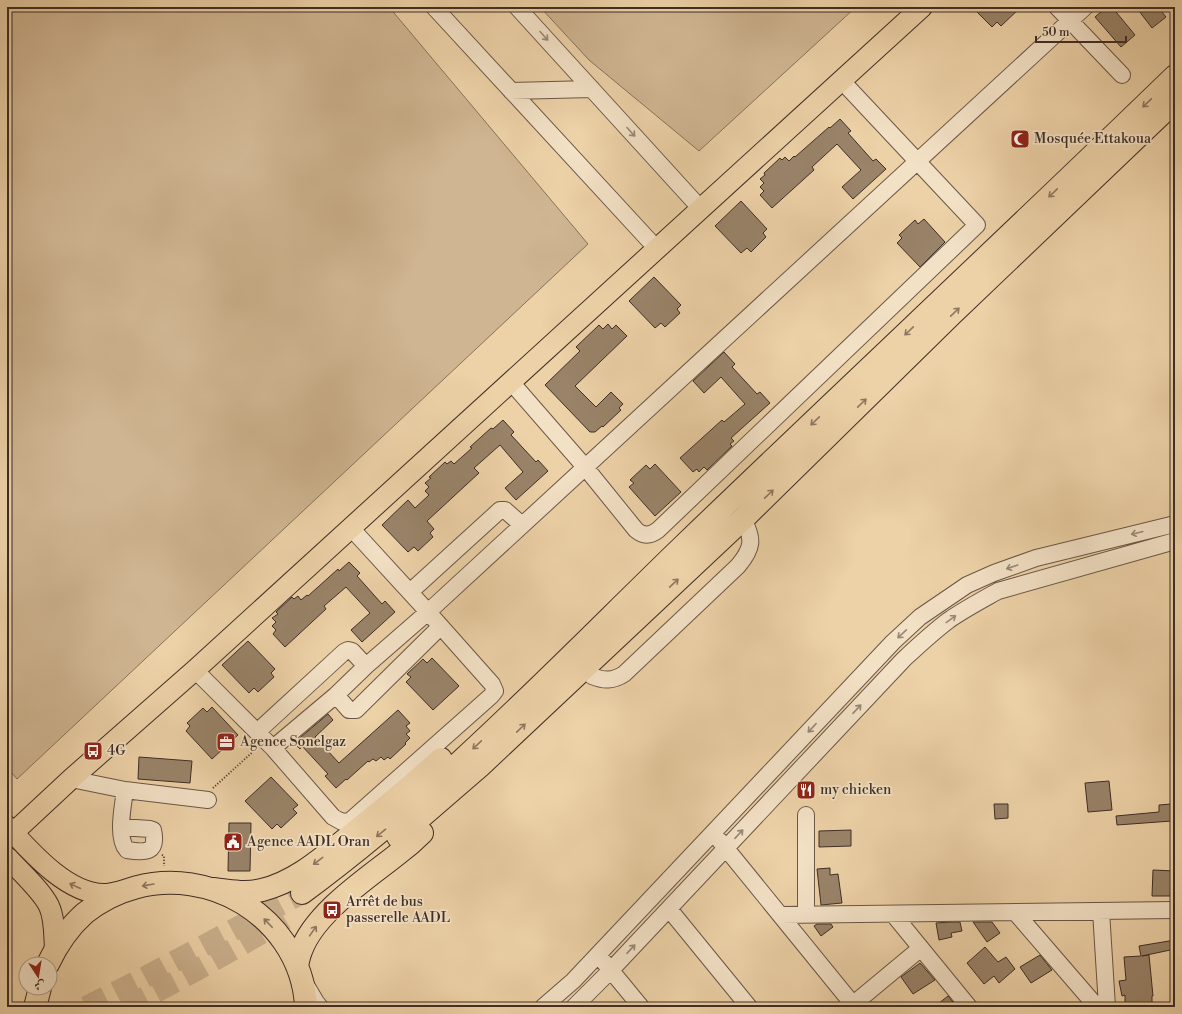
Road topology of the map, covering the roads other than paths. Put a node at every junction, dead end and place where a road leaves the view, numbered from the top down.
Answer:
1 (434, 7) edge
2 (517, 7) edge
3 (922, 7) edge
4 (1057, 7) edge
5 (1085, 7) edge
6 (1070, 20) junction
7 (1122, 74) dead end
8 (1175, 76) edge
9 (842, 80) junction
10 (592, 89) junction
11 (511, 91) junction
12 (1175, 101) edge
13 (917, 162) junction
14 (701, 208) junction
15 (657, 249) junction
16 (511, 382) junction
17 (585, 467) junction
18 (743, 518) junction
19 (1175, 524) edge
20 (522, 525) junction
21 (351, 528) junction
22 (1175, 542) edge
23 (686, 543) junction
24 (410, 592) junction
25 (646, 609) junction
26 (428, 612) junction
27 (440, 626) junction
28 (366, 666) junction
29 (195, 670) junction
30 (592, 676) junction
31 (336, 694) junction
32 (265, 740) junction
33 (71, 779) junction
34 (125, 790) junction
35 (208, 800) road end
36 (806, 815) dead end
37 (121, 827) junction
38 (10, 829) edge
39 (712, 834) junction
40 (726, 848) junction
41 (7, 857) edge
42 (213, 889) junction
43 (126, 890) junction
44 (668, 909) junction
45 (1175, 910) edge
46 (1101, 911) junction
47 (1015, 912) junction
48 (893, 914) junction
49 (781, 915) junction
50 (806, 915) junction
51 (921, 948) junction
52 (598, 955) junction
53 (51, 956) edge
54 (52, 956) edge
55 (611, 970) junction
56 (299, 972) junction
57 (853, 1006) edge
58 (306, 1007) edge
59 (320, 1007) edge
60 (543, 1007) edge
61 (574, 1007) edge
62 (641, 1007) edge
63 (748, 1007) edge
64 (969, 1007) edge
65 (1097, 1007) edge
66 (1107, 1007) edge

1 - 11 street
2 -> 10 street
3 - 9 main road
4 - 6 street
5 - 6 street
6 - 7 street
6 - 13 street
8 -> 23 highway
9 - 13 street
9 - 14 main road
10 - 11 street
10 -> 14 street
11 - 15 street
18 -> 12 highway
13 - 17 street
13 - 17 street
14 - 15 main road
15 - 16 main road
16 - 17 street
16 - 21 main road
17 - 20 street
25 -> 18 highway
18 - 30 street
19 -> 39 street
20 - 24 street
20 - 26 street
21 - 24 street
21 - 29 main road
40 -> 22 street
23 -> 25 highway
23 -> 42 highway
24 - 26 street
25 - 30 highway
26 - 27 street
26 - 28 street
27 - 31 street
27 - 32 street
28 - 31 street
28 - 32 street
29 - 32 street
29 - 33 main road
56 -> 30 highway
31 - 32 street
33 - 34 street
33 - 38 main road
34 - 35 street
34 - 37 street
36 - 50 street
37 - 37 street
43 -> 38 main road
39 - 40 street
39 - 52 street
40 - 44 street
40 - 49 street
41 - 53 main road
42 -> 43 highway
56 -> 42 highway
43 - 54 highway
55 -> 44 street
44 - 63 street
45 - 46 street
46 - 47 street
46 - 66 street
47 - 48 street
47 - 65 street
48 - 50 street
48 - 51 street
49 - 50 street
49 - 57 street
51 - 57 street
51 - 64 street
52 - 55 street
52 - 60 street
55 - 61 street
55 - 62 street
56 - 58 highway
56 - 59 street

